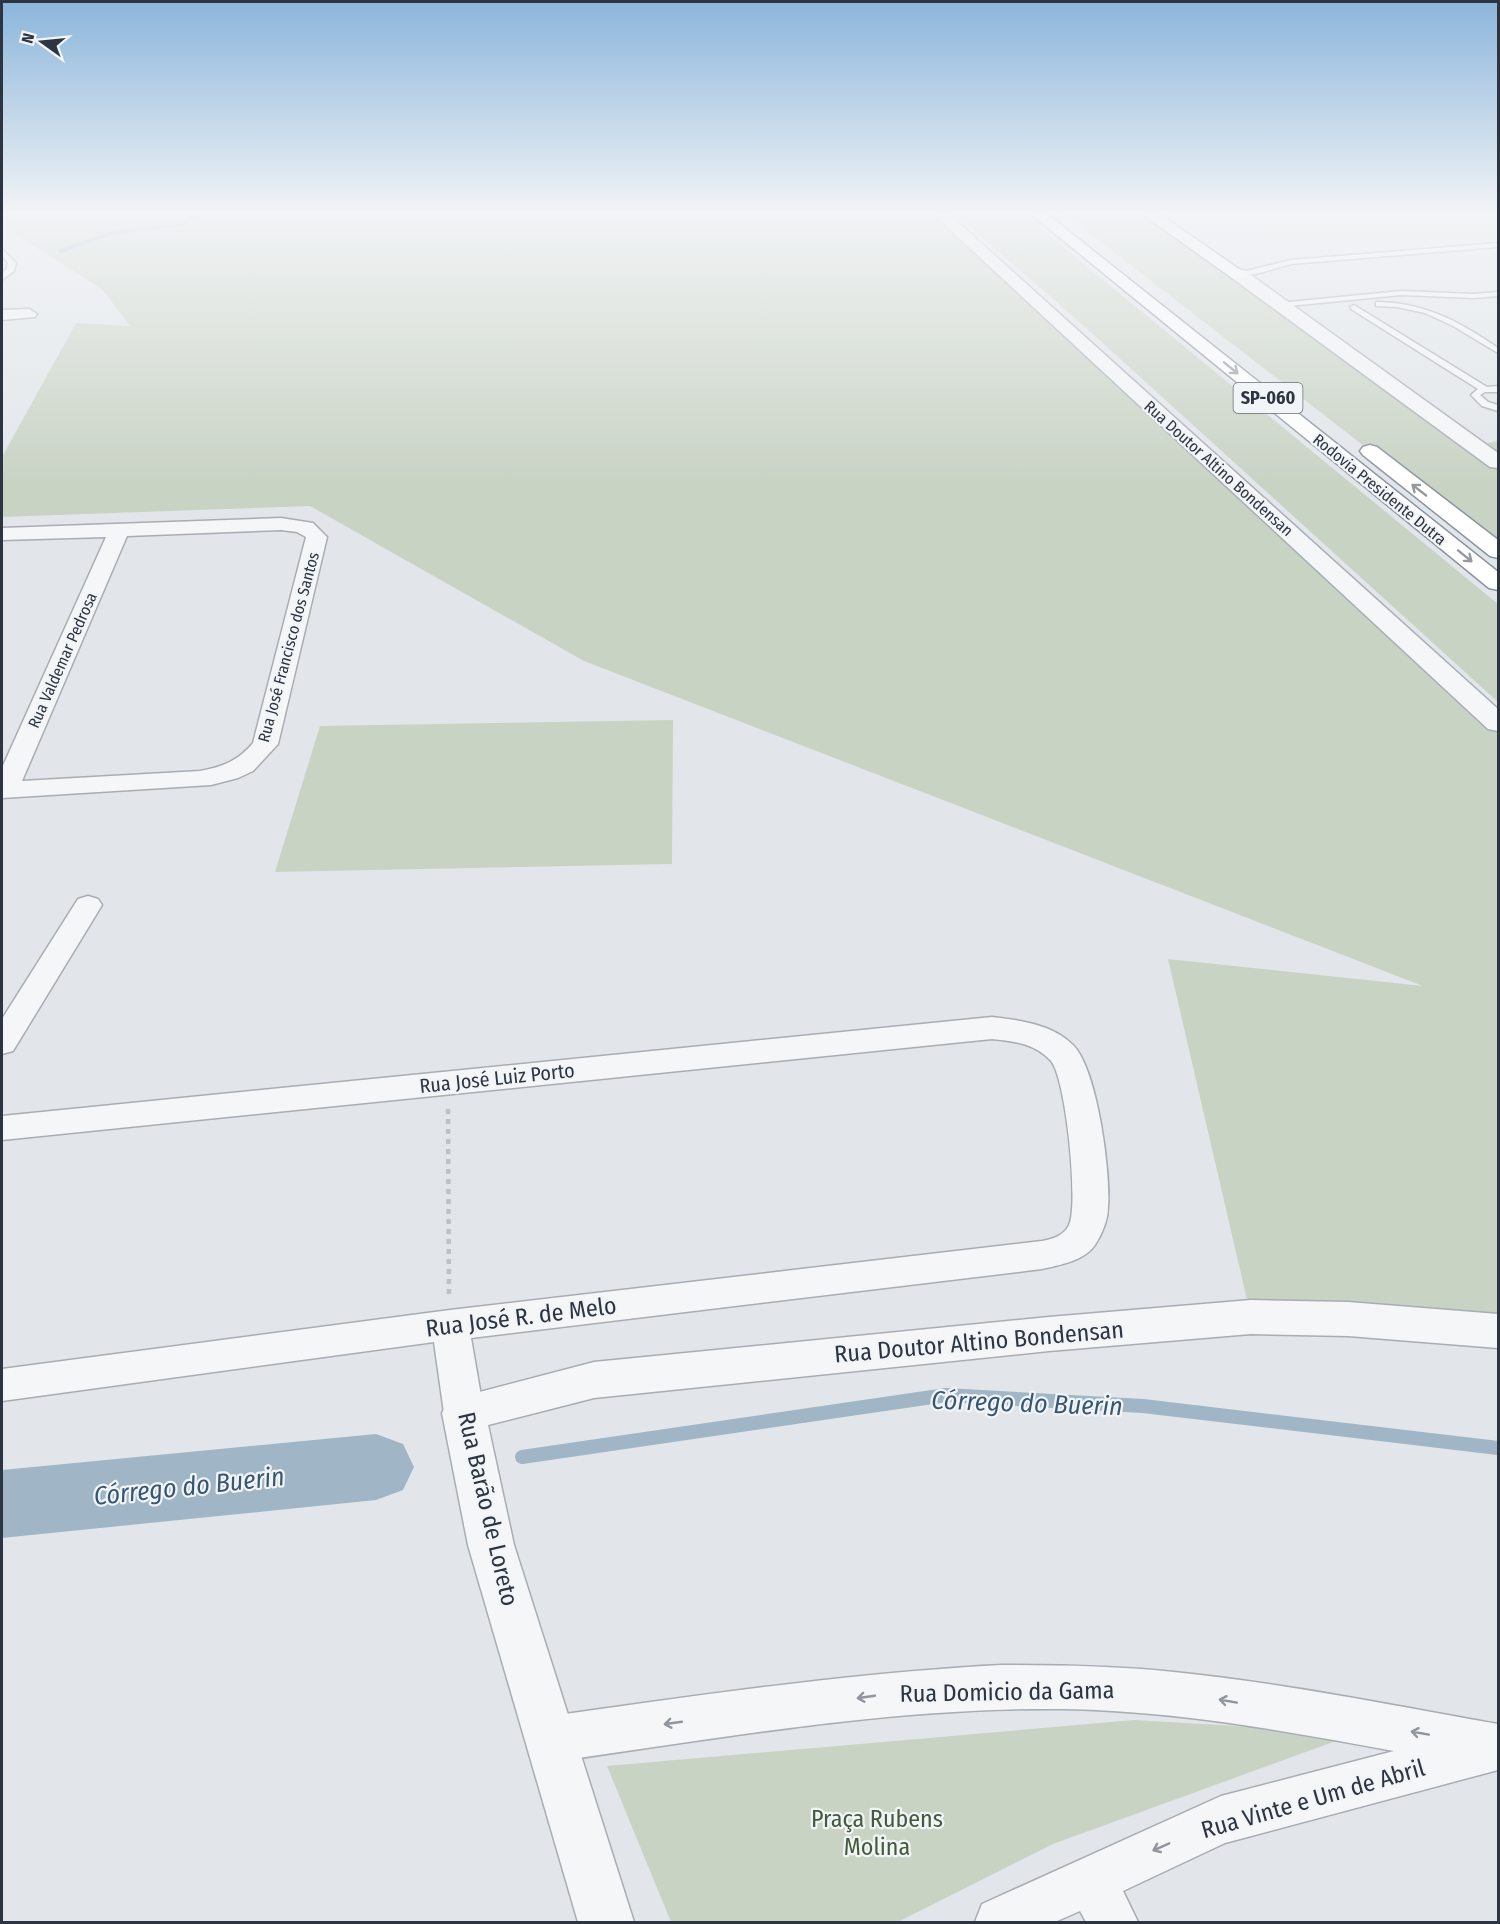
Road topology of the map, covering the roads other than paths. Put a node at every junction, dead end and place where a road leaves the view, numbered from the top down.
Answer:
1 (1038, 304) edge
2 (1150, 304) edge
3 (1277, 304) edge
4 (1327, 304) edge
5 (1448, 304) edge
6 (1354, 307) junction
7 (1285, 310) junction
8 (29, 314) dead end
9 (1440, 314) junction
10 (2, 315) edge
11 (1498, 351) edge
12 (1485, 389) junction
13 (1498, 389) edge
14 (1498, 408) edge
15 (1359, 443) dead end
16 (1498, 462) edge
17 (118, 530) junction
18 (2, 534) edge
19 (1498, 551) edge
20 (1498, 584) edge
21 (1498, 723) edge
22 (3, 790) edge
23 (88, 905) dead end
24 (2, 1043) edge
25 (2, 1128) edge
26 (1042, 1255) joint
27 (450, 1324) junction
28 (1498, 1331) edge
29 (2, 1385) edge
30 (464, 1413) junction
31 (551, 1739) junction
32 (1498, 1747) edge
33 (1090, 1879) junction
34 (606, 1923) edge
35 (1000, 1923) edge
36 (1113, 1923) edge

1 - 21 street, Rua Doutor Altino Bondensan
2 -> 20 highway, Rodovia Presidente Dutra / SP-060
3 - 7 street
4 - 7 lane
5 - 9 lane
6 - 7 lane
6 - 9 lane
6 - 12 lane
7 - 16 street
8 - 10 street
9 - 11 lane
12 - 13 lane
12 - 14 lane
19 -> 15 highway, Rodovia Presidente Dutra
17 - 18 street, Rua José Francisco dos Santos
17 - 22 street, Rua Valdemar Pedrosa
17 - 22 street, Rua José Francisco dos Santos
23 - 24 street
25 - 26 street, Rua José Luiz Porto
26 - 27 street, Rua José R. de Melo
27 - 29 street, Rua José R. de Melo
27 - 30 street, Rua Barão de Loreto
28 - 30 street, Rua Doutor Altino Bondensan
30 - 31 street, Rua Barão de Loreto
32 -> 31 street, Rua Domicio da Gama
31 - 34 street, Rua Barão de Loreto
32 -> 33 street, Rua Vinte e Um de Abril
33 - 35 street, Rua Vinte e Um de Abril
33 - 36 street

